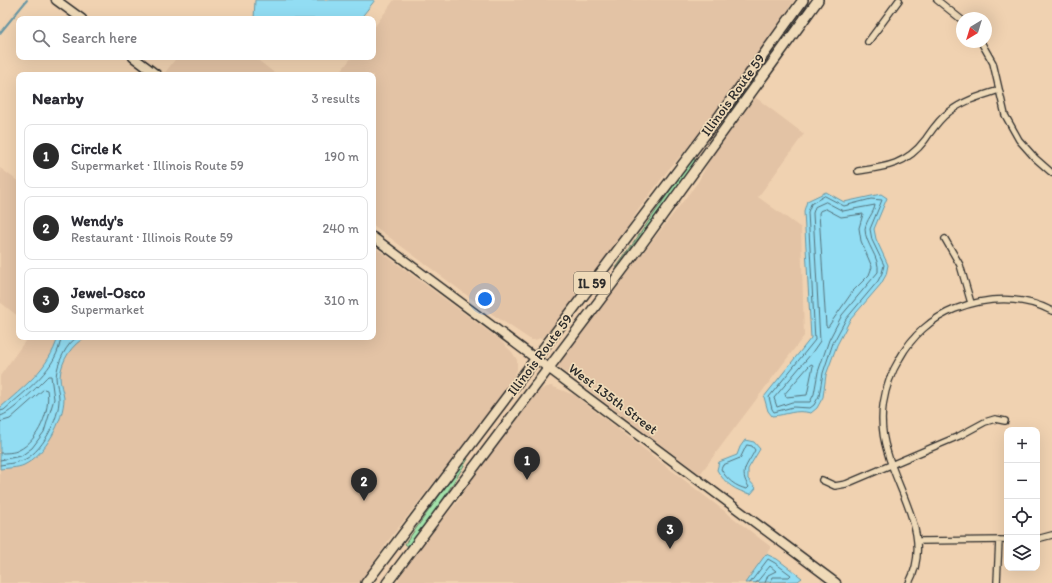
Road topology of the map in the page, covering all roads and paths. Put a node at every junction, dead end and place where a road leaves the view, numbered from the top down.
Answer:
1 (56, 0) edge
2 (803, 0) edge
3 (818, 0) edge
4 (899, 0) edge
5 (937, 0) edge
6 (956, 15) edge
7 (78, 16) edge
8 (868, 42) dead end
9 (984, 48) edge
10 (137, 60) edge
11 (153, 72) edge
12 (999, 90) junction
13 (702, 140) junction
14 (699, 166) junction
15 (858, 171) dead end
16 (1052, 173) edge
17 (376, 239) edge
18 (945, 239) dead end
19 (971, 303) junction
20 (1052, 311) edge
21 (536, 358) junction
22 (548, 367) junction
23 (1005, 421) dead end
24 (892, 465) junction
25 (822, 480) dead end
26 (1052, 535) edge
27 (1040, 538) edge
28 (999, 540) junction
29 (1004, 540) edge
30 (919, 541) junction
31 (366, 583) edge
32 (387, 583) edge
33 (836, 583) edge
34 (909, 583) edge
35 (997, 583) edge

1 - 7 street
2 - 13 main road, Illinois Route 59 / IL 59
3 - 14 main road, Illinois Route 59 / IL 59
4 - 8 street
5 - 6 street
9 - 12 street
10 - 11 street
12 - 15 street
12 - 16 street
13 - 14 main road
13 - 21 main road, Illinois Route 59 / IL 59
14 - 22 main road, Illinois Route 59 / IL 59
17 - 21 street, West 135th Street
18 - 19 street
19 - 20 street
19 - 24 street
21 - 22 street, West 135th Street
21 - 31 main road, Illinois Route 59 / IL 59
22 - 32 main road, Illinois Route 59 / IL 59
22 - 33 street, West 135th Street
23 - 24 street
24 - 25 street
24 - 30 street
26 - 27 street
28 - 29 street
28 - 30 street
28 - 35 street
30 - 34 street

